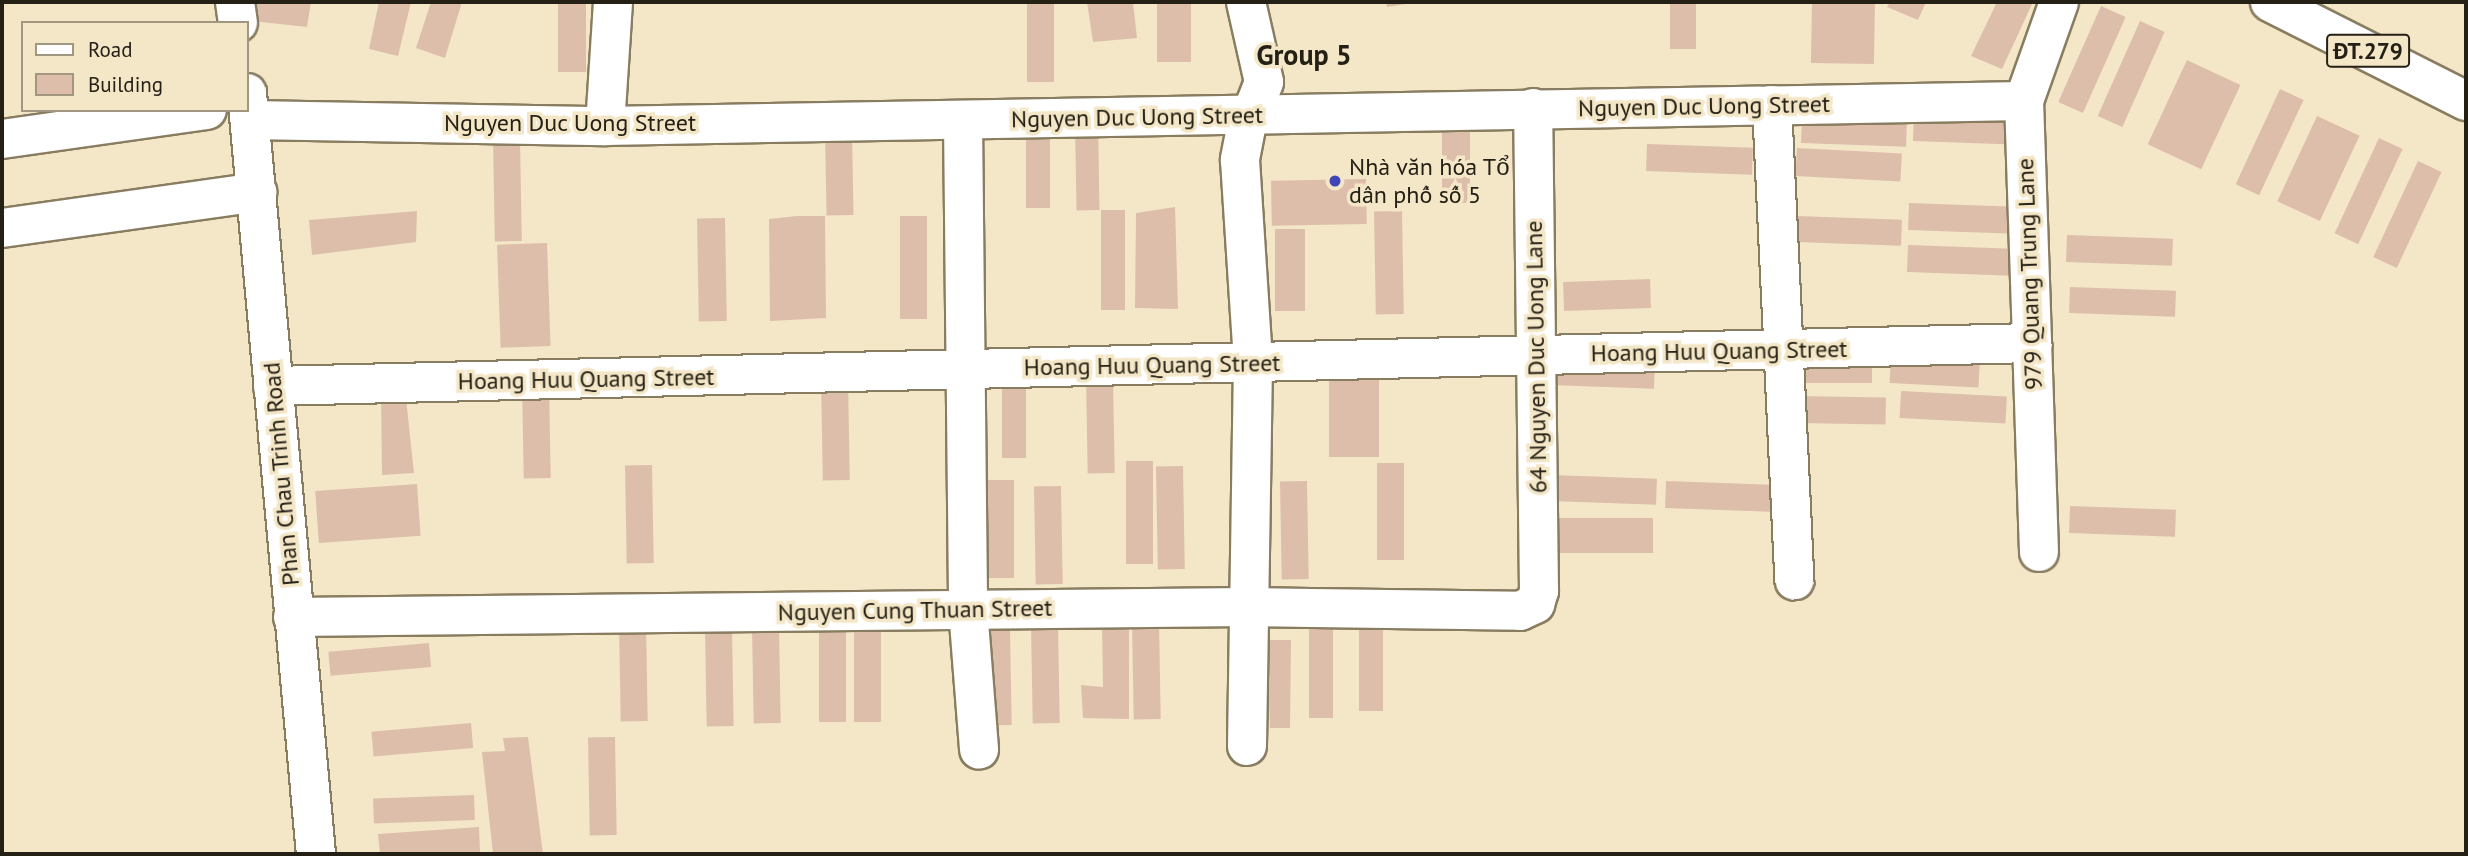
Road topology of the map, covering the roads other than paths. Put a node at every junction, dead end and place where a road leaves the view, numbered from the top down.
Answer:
1 (235, 2) edge
2 (613, 2) edge
3 (1246, 2) edge
4 (2059, 2) edge
5 (2270, 2) edge
6 (238, 21) edge
7 (2466, 100) edge
8 (2024, 101) junction
9 (1772, 105) junction
10 (248, 106) edge
11 (1533, 108) junction
12 (193, 112) edge
13 (1251, 116) junction
14 (962, 120) junction
15 (605, 126) junction
16 (2, 139) edge
17 (257, 192) junction
18 (2, 228) edge
19 (2032, 343) junction
20 (1784, 350) junction
21 (1537, 356) junction
22 (1253, 363) junction
23 (966, 369) junction
24 (273, 386) junction
25 (2039, 552) dead end
26 (1794, 580) dead end
27 (1535, 604) joint
28 (1247, 607) junction
29 (968, 609) junction
30 (293, 617) junction
31 (1247, 746) dead end
32 (979, 750) dead end
33 (316, 854) edge

1 - 6 street
2 - 15 street
3 - 13 street
4 - 8 street, 979 Quang Trung Lane
5 - 7 street, ĐT.279
8 - 9 street, Nguyen Duc Uong Street
8 - 19 street, 979 Quang Trung Lane
9 - 11 street, Nguyen Duc Uong Street
9 - 20 street
10 - 15 street, Nguyen Duc Uong Street
10 - 17 street, Phan Chau Trinh Road
11 - 13 street, Nguyen Duc Uong Street
11 - 21 street, 64 Nguyen Duc Uong Lane
12 - 16 street
13 - 14 street, Nguyen Duc Uong Street
13 - 22 street
14 - 15 street, Nguyen Duc Uong Street
14 - 23 street
17 - 18 street
17 - 24 street, Phan Chau Trinh Road
19 - 20 street, Hoang Huu Quang Street
19 - 25 street, 979 Quang Trung Lane
20 - 21 street, Hoang Huu Quang Street
20 - 26 street
21 - 22 street, Hoang Huu Quang Street
21 - 27 street, 64 Nguyen Duc Uong Lane
22 - 23 street, Hoang Huu Quang Street
22 - 28 street
23 - 24 street, Hoang Huu Quang Street
23 - 29 street
24 - 30 street, Phan Chau Trinh Road
27 - 28 street, Nguyen Cung Thuan Street
28 - 29 street, Nguyen Cung Thuan Street
28 - 31 street
29 - 30 street, Nguyen Cung Thuan Street
29 - 32 street
30 - 33 street, Phan Chau Trinh Road

